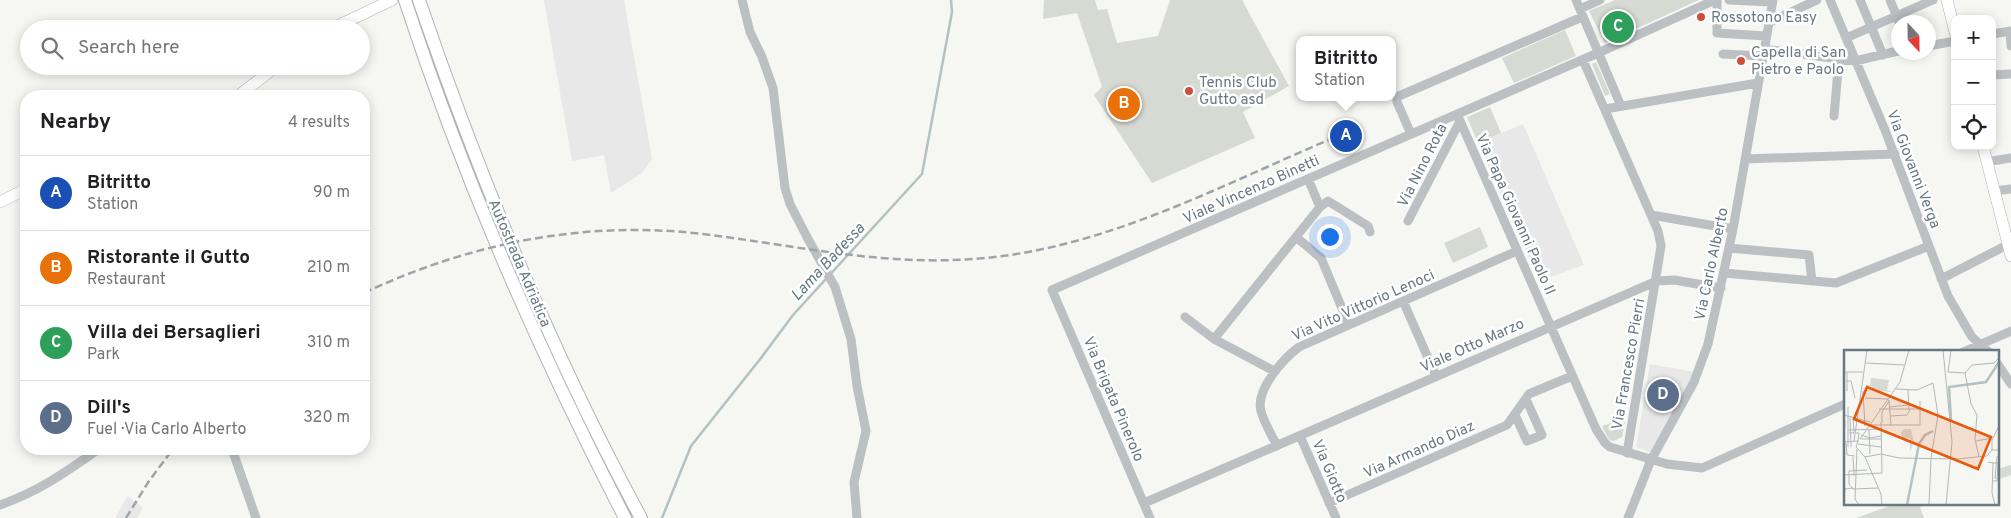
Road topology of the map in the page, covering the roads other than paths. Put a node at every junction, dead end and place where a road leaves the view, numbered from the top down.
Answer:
1 (392, 0) edge
2 (405, 0) edge
3 (419, 0) edge
4 (742, 0) edge
5 (1576, 0) edge
6 (1600, 0) edge
7 (1730, 0) edge
8 (1817, 0) edge
9 (1830, 0) edge
10 (1860, 0) edge
11 (1890, 0) edge
12 (1931, 0) edge
13 (1947, 0) edge
14 (1711, 1) edge
15 (1772, 1) edge
16 (1581, 13) junction
17 (1896, 15) edge
18 (1905, 15) edge
19 (1951, 16) edge
20 (349, 20) edge
21 (1891, 21) edge
22 (1768, 24) junction
23 (1871, 26) junction
24 (2010, 31) edge
25 (1996, 33) edge
26 (1766, 36) junction
27 (1846, 38) junction
28 (1951, 42) edge
29 (1936, 45) edge
30 (2011, 46) edge
31 (1764, 52) junction
32 (1598, 53) junction
33 (1891, 53) edge
34 (1723, 54) dead end
35 (1883, 55) junction
36 (1839, 59) junction
37 (1583, 60) junction
38 (1855, 61) junction
39 (2011, 74) edge
40 (265, 75) edge
41 (1996, 75) edge
42 (1758, 83) junction
43 (246, 90) edge
44 (1621, 106) junction
45 (1605, 109) junction
46 (1834, 116) dead end
47 (1459, 117) junction
48 (1411, 134) junction
49 (1983, 150) edge
50 (1895, 154) junction
51 (2011, 158) edge
52 (1745, 159) junction
53 (1986, 162) junction
54 (1308, 179) junction
55 (2011, 189) edge
56 (1993, 191) junction
57 (20, 192) edge
58 (0, 202) edge
59 (1320, 207) junction
60 (1651, 215) junction
61 (1408, 221) dead end
62 (1732, 229) junction
63 (1370, 232) dead end
64 (1296, 237) junction
65 (2010, 244) edge
66 (1929, 246) junction
67 (1729, 248) junction
68 (1517, 251) junction
69 (2011, 256) edge
70 (1724, 272) junction
71 (1941, 279) junction
72 (1657, 281) junction
73 (1812, 281) junction
74 (1721, 288) junction
75 (1052, 290) joint
76 (1403, 301) junction
77 (1185, 317) dead end
78 (1349, 325) junction
79 (1550, 326) junction
80 (2011, 331) edge
81 (1214, 339) junction
82 (1980, 344) junction
83 (1967, 350) edge
84 (1988, 350) edge
85 (1998, 364) edge
86 (1274, 371) junction
87 (1436, 376) junction
88 (1572, 376) junction
89 (2011, 384) edge
90 (1526, 399) junction
91 (1844, 404) edge
92 (1515, 415) junction
93 (1300, 436) junction
94 (1277, 446) junction
95 (1627, 452) junction
96 (90, 455) edge
97 (234, 455) edge
98 (1651, 460) junction
99 (617, 487) junction
100 (1329, 503) junction
101 (1144, 504) junction
102 (0, 505) edge
103 (256, 518) edge
104 (626, 518) edge
105 (641, 518) edge
106 (857, 518) edge
107 (1150, 518) edge
108 (1336, 518) edge
109 (1628, 518) edge

1 - 20 main road
2 - 99 highway, Autostrada Adriatica
3 - 99 highway, Autostrada Adriatica
4 - 106 street
5 - 16 street
6 - 16 street
7 - 15 street
8 - 22 street
9 - 27 street, Via Giovanni Verga
10 - 23 street
11 - 17 street
12 - 18 street
13 - 19 main road
14 - 26 street
14 - 32 street, Viale Vincenzo Binetti
15 - 22 street, Via Carlo Alberto
16 - 32 street
16 - 48 street
21 - 23 street
22 - 26 street, Via Carlo Alberto
23 - 27 street
23 - 35 street
24 - 25 street
24 - 30 street
26 - 31 street, Via Carlo Alberto
27 - 38 street, Via Giovanni Verga
28 - 29 street
31 - 34 street
31 - 36 street
31 - 42 street, Via Carlo Alberto
32 - 37 street, Viale Vincenzo Binetti
32 - 44 street
33 - 35 street
35 - 38 street
36 - 38 street
36 - 46 street
37 - 45 street, Via Francesco Pierri
37 - 47 street, Viale Vincenzo Binetti
38 - 50 street, Via Giovanni Verga
39 - 41 street
40 - 43 main road
42 - 44 street
42 - 52 street, Via Carlo Alberto
44 - 45 street
45 - 60 street, Via Francesco Pierri
47 - 48 street, Viale Vincenzo Binetti
47 - 61 street, Via Nino Rota
47 - 68 street, Via Papa Giovanni Paolo II
48 - 54 street, Viale Vincenzo Binetti
49 - 53 main road
50 - 52 street
50 - 66 street, Via Giovanni Verga
51 - 53 street
52 - 62 street, Via Carlo Alberto
53 - 56 main road
54 - 59 street
54 - 75 street, Viale Vincenzo Binetti
55 - 56 street
56 - 65 main road
57 - 58 main road
59 - 63 street
59 - 64 street
60 - 62 street
60 - 72 street, Via Francesco Pierri
62 - 67 street, Via Carlo Alberto
64 - 78 street
64 - 81 street
65 - 69 main road
65 - 71 street
66 - 71 street, Via Giovanni Verga
66 - 73 street
67 - 70 street, Via Carlo Alberto
67 - 73 street
68 - 76 street, Via Vito Vittorio Lenoci
68 - 79 street, Via Papa Giovanni Paolo II
70 - 73 street
70 - 74 street, Via Carlo Alberto
71 - 82 street, Via Giovanni Verga
72 - 74 street
72 - 79 street, Viale Otto Marzo
72 - 95 street, Via Francesco Pierri
74 - 98 street, Via Carlo Alberto
75 - 101 street, Via Brigata Pinerolo
76 - 78 street, Via Vito Vittorio Lenoci
76 - 87 street
77 - 81 street
78 - 86 street, Via Vito Vittorio Lenoci
79 - 87 street, Viale Otto Marzo
79 - 88 street, Via Papa Giovanni Paolo II
80 - 82 street
81 - 86 street
82 - 83 street
82 - 84 street, Via Giovanni Verga
85 - 89 street
86 - 94 street, Via Vito Vittorio Lenoci
87 - 93 street, Viale Otto Marzo
88 - 90 street, Via Armando Diaz
88 - 95 street, Via Papa Giovanni Paolo II
90 - 92 street, Via Armando Diaz
90 - 92 street
91 - 98 street, Via Papa Giovanni Paolo II
92 - 100 street, Via Armando Diaz
93 - 94 street, Viale Otto Marzo
93 - 100 street, Via Giotto
94 - 101 street, Viale Otto Marzo
95 - 98 street, Via Papa Giovanni Paolo II
96 - 102 street
97 - 103 street
98 - 109 street, Via Carlo Alberto
99 - 104 highway, Autostrada Adriatica
99 - 105 highway, Autostrada Adriatica
100 - 108 street, Via Giotto
101 - 107 street, Via Brigata Pinerolo

